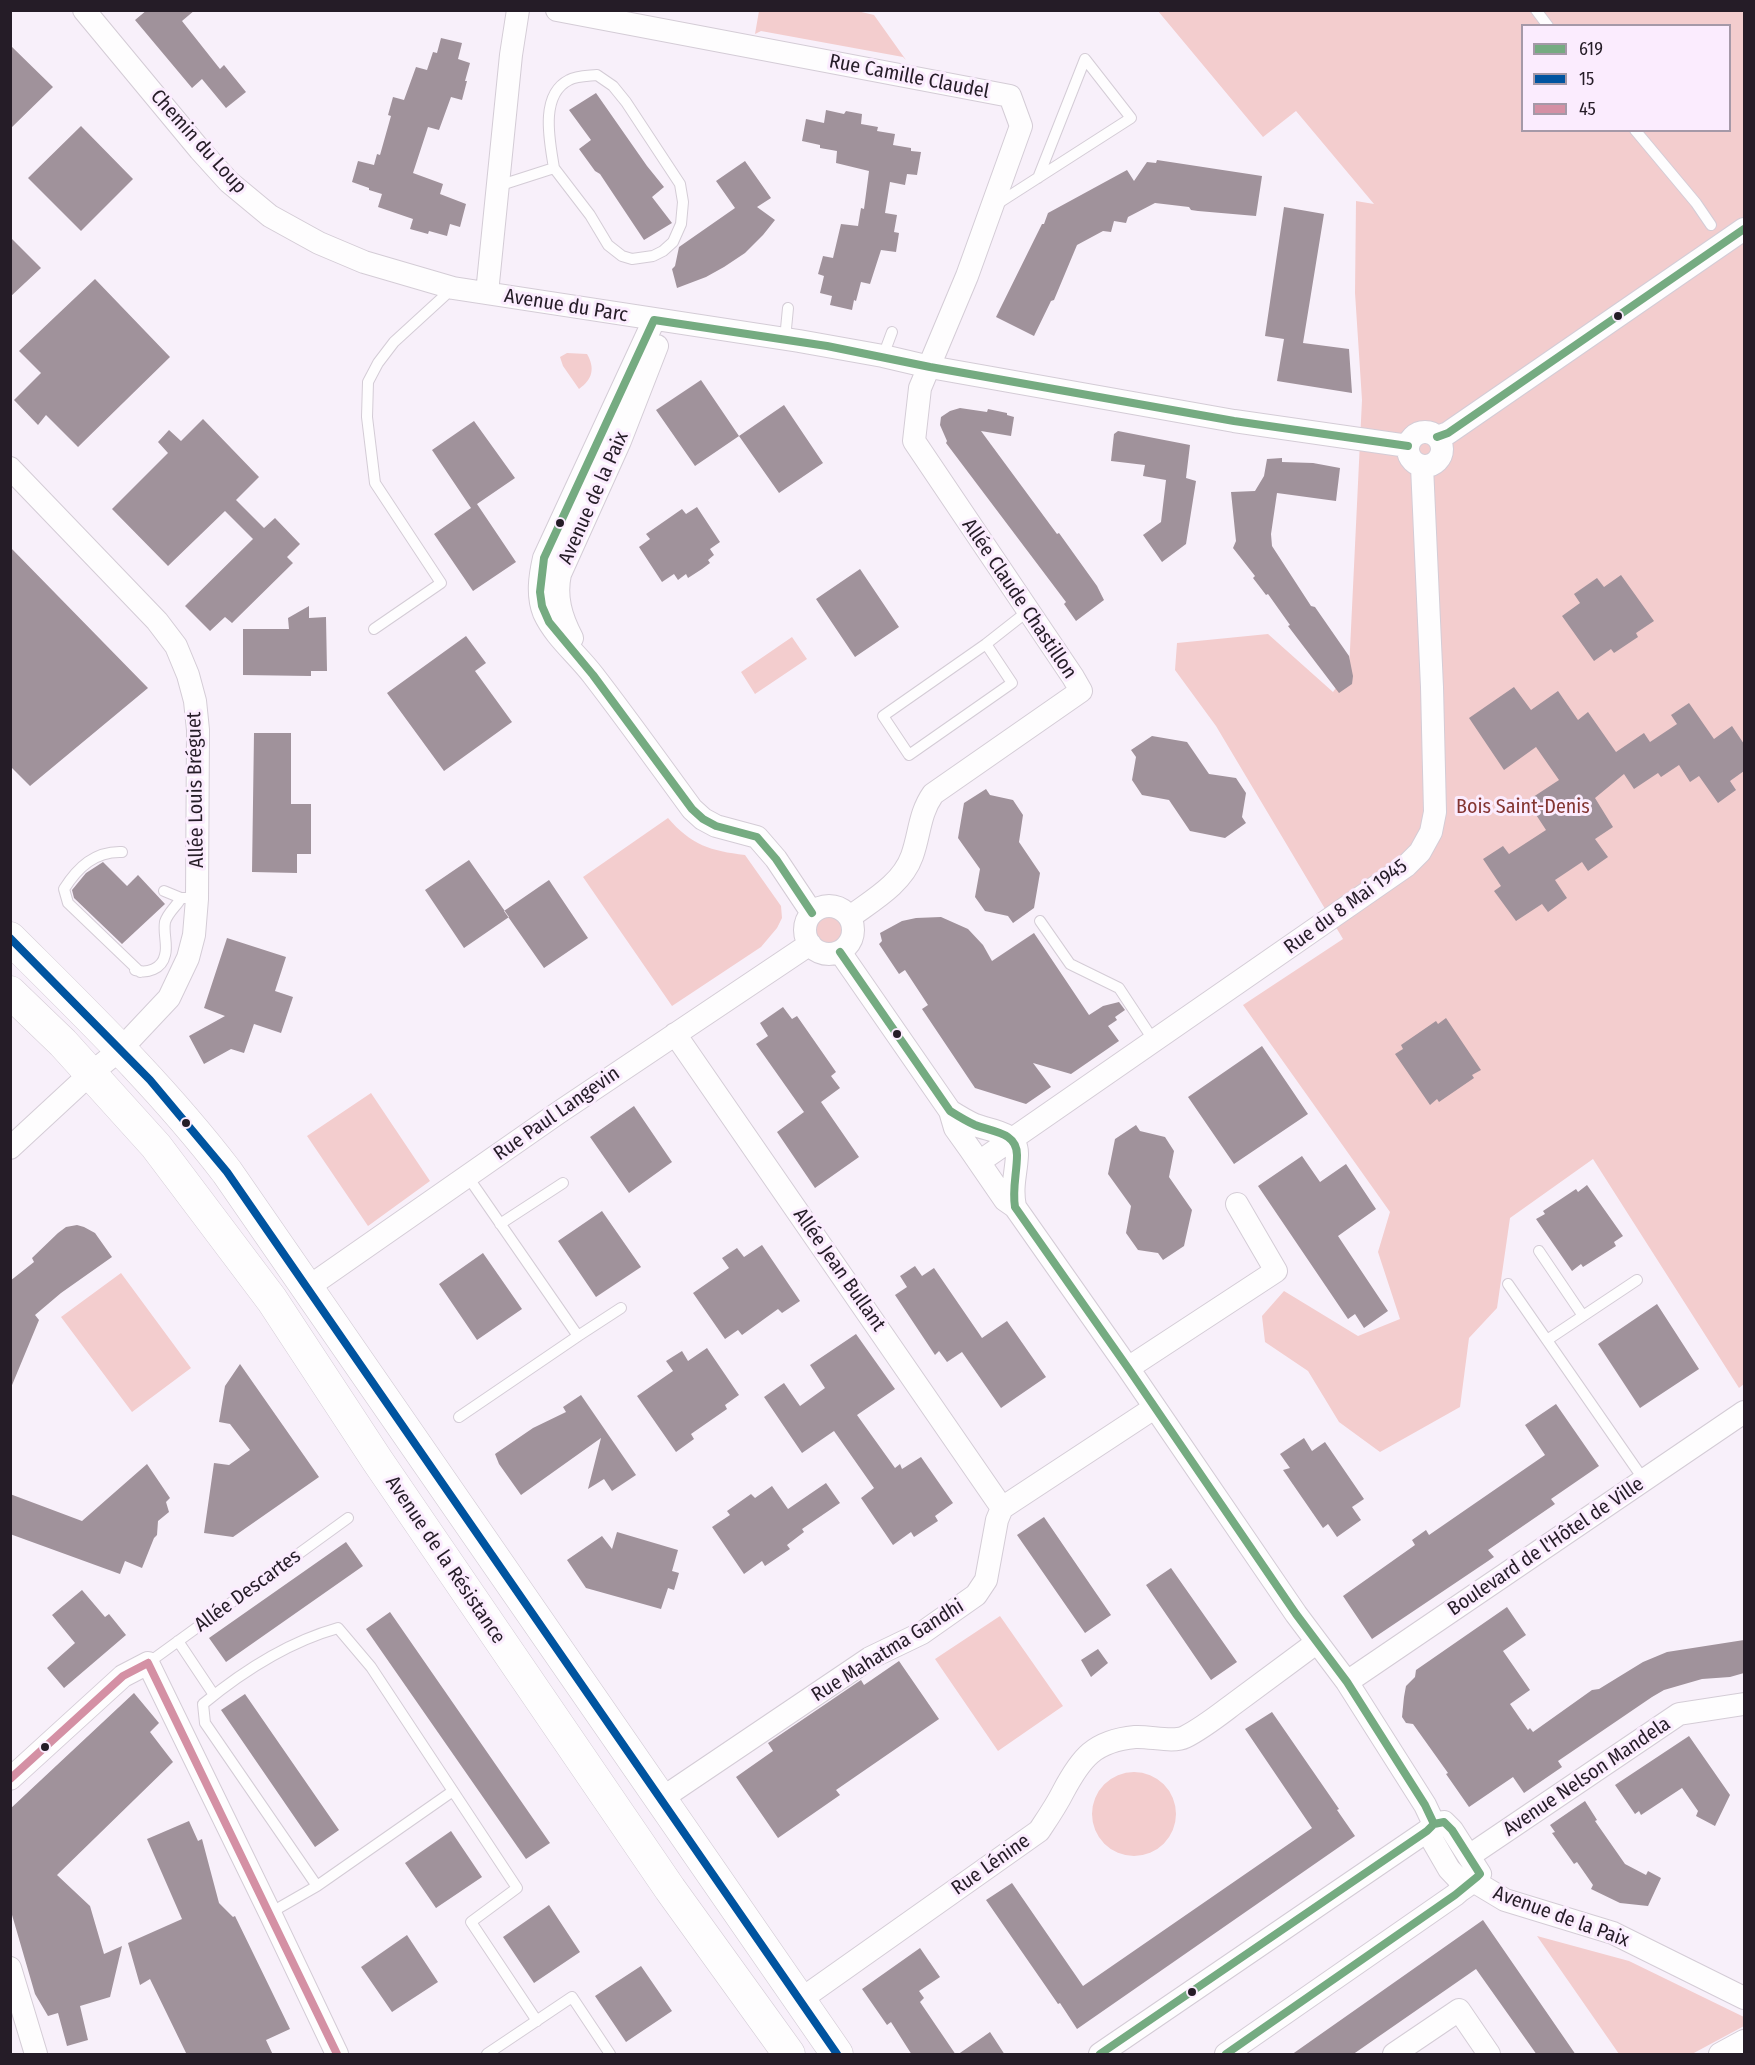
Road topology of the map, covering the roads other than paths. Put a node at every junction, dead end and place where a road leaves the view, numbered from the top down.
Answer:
1 (84, 10) edge
2 (518, 10) edge
3 (557, 10) edge
4 (1536, 10) edge
5 (1546, 24) edge
6 (1637, 132) edge
7 (555, 168) junction
8 (1038, 178) junction
9 (498, 186) junction
10 (992, 207) junction
11 (1711, 225) dead end
12 (1744, 229) edge
13 (470, 290) junction
14 (788, 308) dead end
15 (660, 320) junction
16 (892, 332) dead end
17 (785, 339) junction
18 (883, 356) junction
19 (930, 367) junction
20 (1437, 437) junction
21 (1408, 447) junction
22 (1422, 466) junction
23 (10, 468) edge
24 (1028, 611) junction
25 (375, 629) dead end
26 (987, 644) junction
27 (122, 852) dead end
28 (164, 891) dead end
29 (189, 898) junction
30 (812, 913) junction
31 (850, 917) junction
32 (1040, 921) dead end
33 (10, 938) edge
34 (810, 944) junction
35 (840, 952) junction
36 (126, 966) dead end
37 (140, 972) junction
38 (10, 992) edge
39 (675, 1034) junction
40 (1154, 1041) junction
41 (121, 1049) junction
42 (90, 1074) junction
43 (950, 1111) junction
44 (1011, 1139) junction
45 (10, 1148) edge
46 (979, 1162) junction
47 (468, 1177) junction
48 (563, 1183) dead end
49 (1237, 1204) dead end
50 (1015, 1207) junction
51 (500, 1224) junction
52 (1539, 1251) dead end
53 (1637, 1280) dead end
54 (1508, 1284) dead end
55 (307, 1288) junction
56 (621, 1308) dead end
57 (1583, 1316) junction
58 (578, 1336) junction
59 (1547, 1340) junction
60 (1128, 1368) junction
61 (1154, 1408) junction
62 (1744, 1412) edge
63 (459, 1418) dead end
64 (1644, 1480) junction
65 (1002, 1508) junction
66 (348, 1518) dead end
67 (178, 1641) junction
68 (1316, 1643) junction
69 (148, 1663) junction
70 (1347, 1682) junction
71 (213, 1695) junction
72 (1744, 1704) edge
73 (10, 1779) edge
74 (453, 1791) junction
75 (661, 1799) junction
76 (1431, 1828) junction
77 (1469, 1856) junction
78 (1470, 1884) junction
79 (317, 1886) junction
80 (270, 1913) junction
81 (10, 1968) edge
82 (1744, 1998) edge
83 (800, 2000) junction
84 (537, 2021) junction
85 (1744, 2041) edge
86 (36, 2055) edge
87 (337, 2055) edge
88 (487, 2055) edge
89 (610, 2055) edge
90 (789, 2055) edge
91 (837, 2055) edge
92 (1100, 2055) edge
93 (1226, 2055) edge
94 (1394, 2055) edge
95 (1490, 2055) edge
96 (1720, 2055) edge

1 - 13 street, Chemin du Loup
2 - 9 street
3 - 10 street, Rue Camille Claudel
4 - 5 lane
6 - 11 lane
7 - 7 lane
7 - 9 lane
8 - 8 lane
8 - 10 lane
9 - 13 street
10 - 19 street, Rue Camille Claudel
12 - 20 street
13 - 15 street, Avenue du Parc
13 - 25 lane
14 - 17 lane
15 - 17 street, Avenue du Parc
15 - 30 street, Avenue de la Paix
16 - 18 lane
17 - 18 street, Avenue du Parc
18 - 19 street, Avenue du Parc
19 - 21 street, Avenue du Parc
19 - 24 street, Allée Claude Chastillon
20 - 21 street
20 - 22 street
21 - 22 street
22 - 40 street, Rue du 8 Mai 1945
23 - 29 street, Allée Louis Bréguet
24 - 26 lane
24 - 31 street, Allée Claude Chastillon
26 - 26 lane
27 - 37 lane
28 - 29 lane
29 - 37 lane
29 - 41 street, Allée Louis Bréguet
30 - 31 street
30 - 34 street
31 - 35 street
32 - 40 lane
33 - 41 main road, Avenue de la Résistance
34 - 35 street
34 - 39 street, Rue Paul Langevin
35 - 43 street, Avenue de la Paix
36 - 37 lane
38 - 42 main road, Avenue de la Résistance
39 - 47 street, Rue Paul Langevin
39 - 65 street, Allée Jean Bullant
40 - 44 street, Rue du 8 Mai 1945
41 - 42 street, Allée Louis Bréguet
41 - 55 main road, Avenue de la Résistance
42 - 45 street, Allée Louis Bréguet
42 - 90 main road, Avenue de la Résistance
43 - 44 street, Avenue de la Paix
43 - 46 street, Avenue de la Paix
44 - 46 street, Rue du 8 Mai 1945
44 - 50 street
46 - 50 street, Avenue de la Paix
47 - 51 lane
47 - 55 street, Rue Paul Langevin
48 - 51 lane
49 - 60 street
50 - 60 street, Avenue de la Paix
51 - 58 lane
52 - 57 lane
53 - 57 lane
54 - 59 lane
55 - 75 main road, Avenue de la Résistance
56 - 58 lane
57 - 59 lane
58 - 63 lane
59 - 64 lane
60 - 61 street, Avenue de la Paix
61 - 65 street
61 - 68 street, Avenue de la Paix
62 - 64 street, Boulevard de l'Hôtel de Ville
64 - 70 street, Boulevard de l'Hôtel de Ville
65 - 75 street, Rue Mahatma Gandhi
66 - 67 lane, Allée Descartes
67 - 69 lane, Allée Descartes
67 - 71 lane
68 - 70 street, Avenue de la Paix
68 - 83 street, Rue Lénine
69 - 73 street
69 - 80 street
70 - 76 street, Avenue de la Paix
71 - 74 lane
71 - 79 lane
72 - 77 street, Avenue Nelson Mandela
74 - 79 lane
74 - 84 lane
75 - 83 main road, Avenue de la Résistance
76 - 77 street, Avenue de la Paix
76 - 78 street, Avenue de la Paix
76 - 92 street
77 - 78 street, Avenue de la Paix
78 - 82 street, Avenue de la Paix
78 - 93 street
79 - 80 lane
80 - 87 street
81 - 86 street
83 - 91 main road, Avenue de la Résistance
84 - 88 lane
84 - 89 lane
85 - 96 street
94 - 95 street

